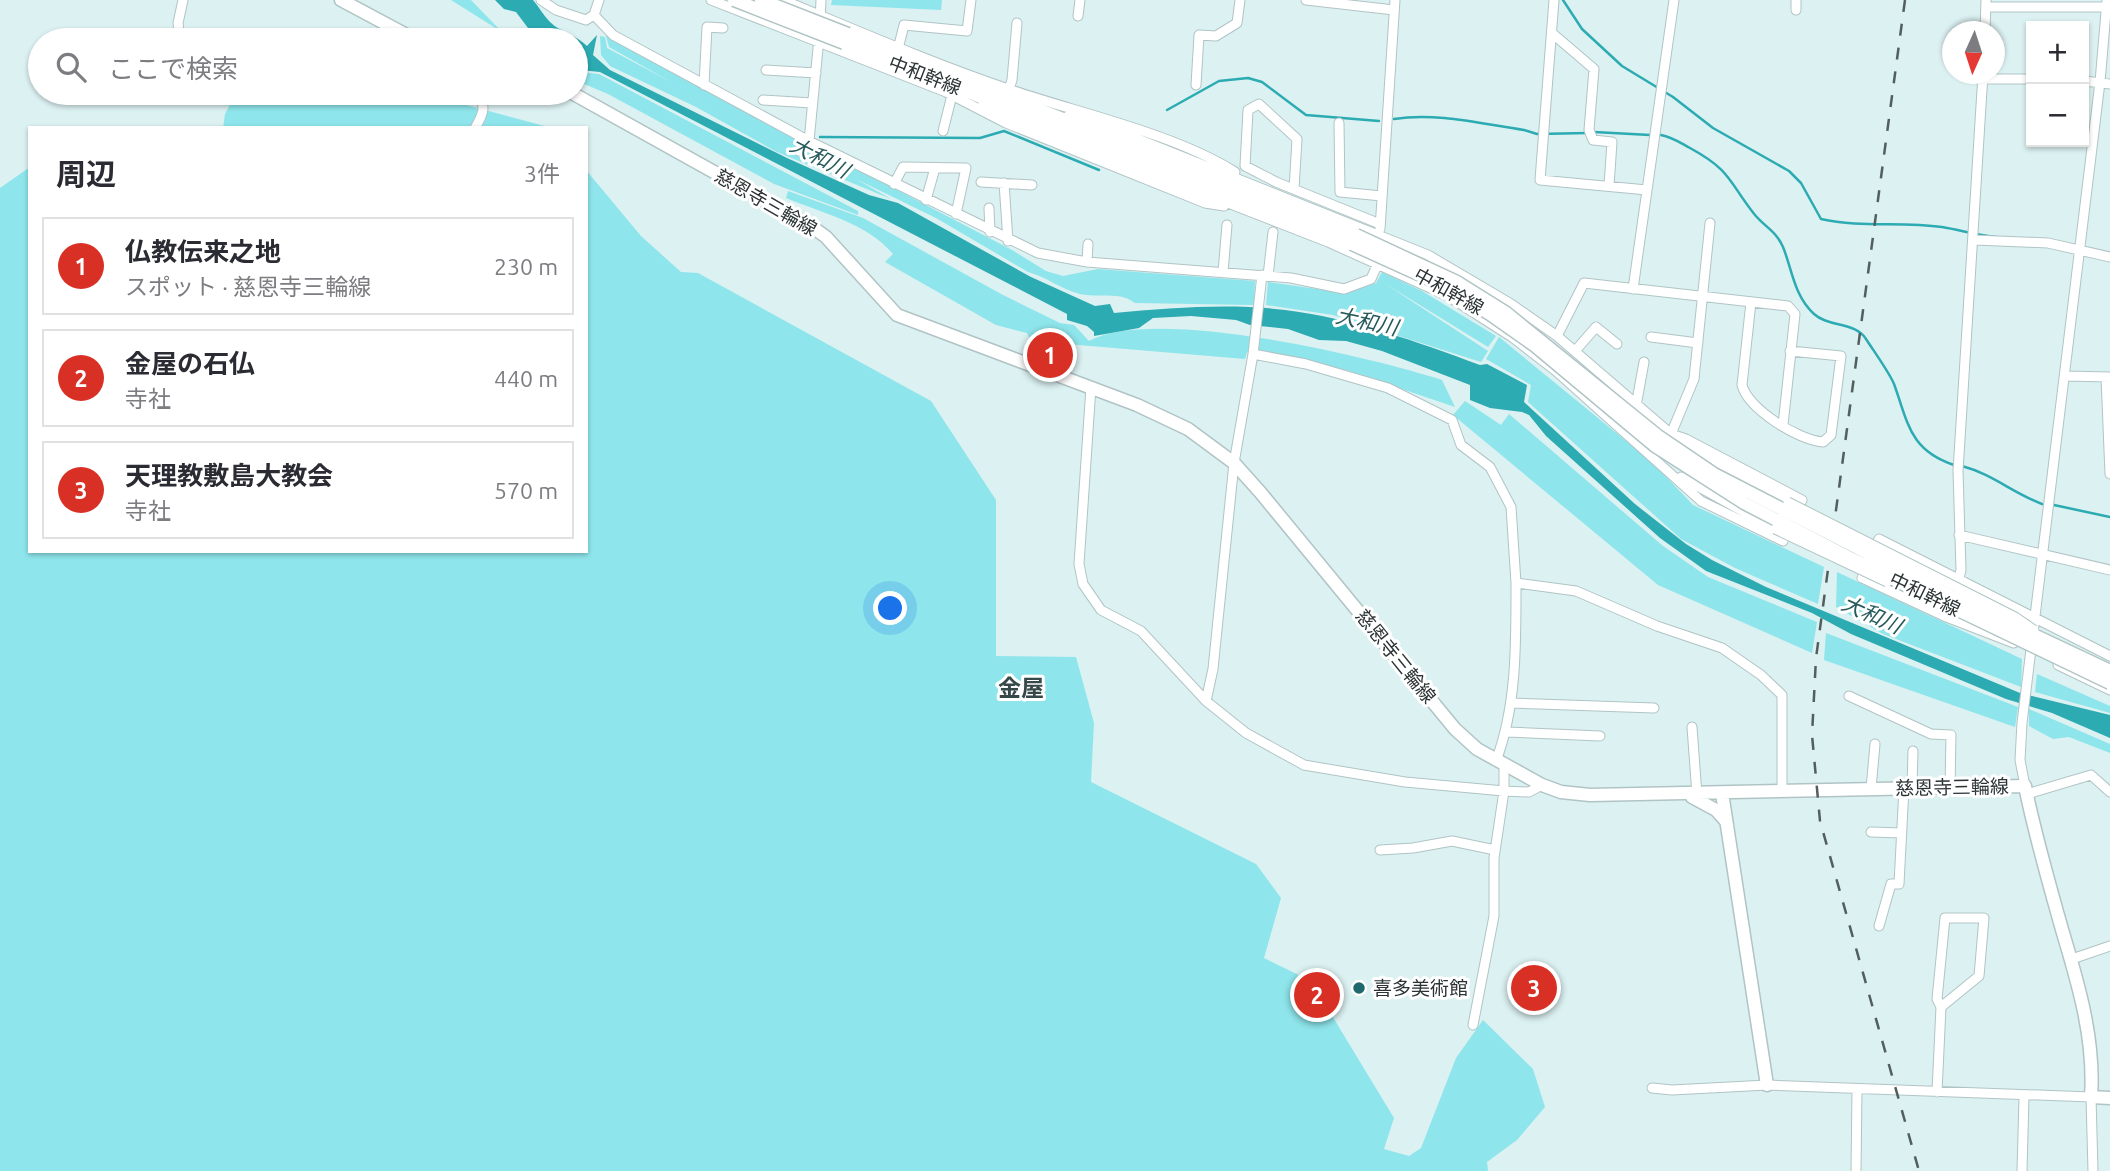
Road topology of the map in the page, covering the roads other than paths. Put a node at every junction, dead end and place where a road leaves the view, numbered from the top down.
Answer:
1 (183, 0) edge
2 (341, 0) edge
3 (541, 0) edge
4 (599, 0) edge
5 (711, 0) edge
6 (734, 0) edge
7 (761, 0) edge
8 (783, 0) edge
9 (821, 0) edge
10 (971, 0) edge
11 (1080, 0) edge
12 (1240, 0) edge
13 (1306, 0) edge
14 (1554, 0) edge
15 (1674, 0) edge
16 (1986, 3) edge
17 (2107, 4) edge
18 (1394, 5) edge
19 (594, 15) junction
20 (820, 15) junction
21 (1078, 16) dead end
22 (1985, 21) edge
23 (1017, 23) dead end
24 (179, 28) edge
25 (394, 28) edge
26 (723, 28) dead end
27 (1553, 34) junction
28 (846, 39) junction
29 (819, 42) junction
30 (899, 45) junction
31 (765, 70) dead end
32 (816, 73) junction
33 (2005, 77) edge
34 (2026, 79) edge
35 (2105, 83) edge
36 (1983, 84) edge
37 (704, 85) junction
38 (1196, 85) dead end
39 (1009, 89) junction
40 (953, 91) junction
41 (763, 100) dead end
42 (588, 102) edge
43 (812, 103) junction
44 (483, 105) edge
45 (1032, 107) junction
46 (1339, 123) dead end
47 (476, 126) edge
48 (943, 131) dead end
49 (809, 141) junction
50 (799, 151) dead end
51 (935, 168) junction
52 (981, 182) dead end
53 (1004, 183) junction
54 (894, 184) junction
55 (1032, 185) dead end
56 (1254, 185) junction
57 (1609, 186) junction
58 (1294, 189) junction
59 (1647, 190) junction
60 (1382, 196) junction
61 (926, 200) junction
62 (989, 208) dead end
63 (956, 214) junction
64 (1710, 223) dead end
65 (1227, 225) dead end
66 (1380, 229) junction
67 (990, 232) junction
68 (1273, 232) dead end
69 (1354, 240) junction
70 (1975, 240) junction
71 (1009, 241) junction
72 (1088, 244) dead end
73 (2080, 253) junction
74 (2110, 257) edge
75 (1087, 262) junction
76 (1378, 263) junction
77 (1223, 272) junction
78 (1265, 276) junction
79 (1633, 289) junction
80 (1703, 296) junction
81 (1751, 302) junction
82 (1558, 336) junction
83 (1651, 337) dead end
84 (1698, 343) junction
85 (1616, 344) dead end
86 (1575, 351) junction
87 (1790, 351) junction
88 (1253, 354) junction
89 (1644, 362) dead end
90 (2065, 376) junction
91 (2108, 377) edge
92 (1091, 387) junction
93 (1636, 406) junction
94 (1783, 425) junction
95 (1671, 434) junction
96 (1234, 463) junction
97 (1663, 465) junction
98 (2110, 474) edge
99 (1959, 535) junction
100 (2042, 552) junction
101 (2110, 570) edge
102 (1959, 581) junction
103 (1516, 583) junction
104 (1944, 616) junction
105 (2034, 618) junction
106 (2007, 634) junction
107 (2058, 646) junction
108 (2030, 650) junction
109 (2110, 656) edge
110 (2110, 671) edge
111 (2110, 683) edge
112 (2110, 690) edge
113 (1849, 696) dead end
114 (1206, 701) junction
115 (1511, 703) junction
116 (1654, 708) dead end
117 (1692, 727) dead end
118 (1507, 732) junction
119 (1600, 737) dead end
120 (1875, 744) dead end
121 (1913, 751) dead end
122 (1500, 764) junction
123 (1542, 785) junction
124 (1950, 787) junction
125 (1908, 788) junction
126 (1871, 789) junction
127 (1782, 790) junction
128 (2026, 790) junction
129 (1504, 791) junction
130 (2110, 792) edge
131 (1722, 793) junction
132 (1693, 795) junction
133 (1726, 821) junction
134 (1871, 832) dead end
135 (1901, 833) junction
136 (1380, 849) dead end
137 (1495, 850) junction
138 (1879, 926) dead end
139 (2110, 946) edge
140 (2072, 960) junction
141 (1941, 1007) junction
142 (1473, 1025) dead end
143 (1766, 1085) junction
144 (1652, 1088) dead end
145 (1857, 1090) junction
146 (1937, 1093) junction
147 (2024, 1097) junction
148 (2091, 1097) junction
149 (2110, 1098) edge
150 (1856, 1171) edge
151 (2022, 1171) edge
152 (2093, 1171) edge

1 - 24 street
2 - 25 main road
3 - 19 street
4 - 19 street
5 - 29 street
6 - 28 main road, 中和幹線, bridge
7 - 28 main road, 中和幹線, bridge
8 - 20 street
9 - 20 street
10 - 30 street
11 - 21 street
12 - 38 street
13 - 18 street
14 - 27 street
15 - 59 street
16 - 17 street
16 - 22 street
17 - 35 street
18 - 60 street
19 - 37 street
20 - 29 street
20 - 30 street
23 - 39 street
26 - 37 street
27 - 57 street
27 - 57 street
28 - 40 main road, 中和幹線
28 - 45 main road, 中和幹線
29 - 32 street
29 - 40 street
30 - 39 street
31 - 32 street
32 - 43 street
33 - 34 street
35 - 73 street
36 - 70 street
37 - 49 street
39 - 56 street
40 - 48 street
40 - 69 main road, 中和幹線
40 - 76 street
41 - 43 street
42 - 92 main road, 慈恩寺三輪線
43 - 49 street
44 - 47 street
45 - 56 street
45 - 69 main road, 中和幹線
46 - 60 street
49 - 50 street
49 - 54 street
51 - 54 street
51 - 61 street
51 - 63 street
52 - 53 street
53 - 55 street
53 - 71 street
54 - 61 street
56 - 66 street
57 - 59 street
58 - 58 street
58 - 66 street
59 - 79 street
60 - 66 street
61 - 63 street
62 - 67 street
63 - 67 street
64 - 80 street
65 - 77 street
66 - 82 street
67 - 71 street
68 - 78 street
69 - 106 main road, 中和幹線, bridge
69 - 107 main road, 中和幹線, bridge
70 - 73 street
70 - 99 street
71 - 75 street
72 - 75 street
73 - 74 street
73 - 90 street
75 - 77 street
76 - 78 street
76 - 97 street
77 - 78 street
78 - 88 street
79 - 80 street
79 - 82 street
80 - 81 street
80 - 84 street
81 - 87 street
81 - 94 street
82 - 86 street
83 - 84 street
84 - 95 street
85 - 86 street
86 - 93 street
87 - 94 street
87 - 94 street
88 - 96 street
88 - 103 street
89 - 93 street
90 - 91 street
90 - 100 street
91 - 98 street
92 - 96 main road, 慈恩寺三輪線
92 - 114 street
93 - 95 street
95 - 97 street
95 - 107 street, bridge
96 - 114 street
96 - 122 main road, 慈恩寺三輪線
97 - 106 street, bridge
99 - 100 street
99 - 102 street
100 - 101 street
100 - 105 street
102 - 104 street
102 - 104 street
102 - 105 street
103 - 115 street
103 - 127 street
104 - 108 street
105 - 108 street
105 - 109 street
106 - 111 main road, 中和幹線, bridge
107 - 110 main road, 中和幹線, bridge
108 - 112 street
108 - 128 street
113 - 124 street
114 - 129 street
115 - 116 street
115 - 118 street
117 - 132 street
118 - 119 street
118 - 122 street
120 - 126 street
121 - 125 street
122 - 123 main road, 慈恩寺三輪線
122 - 129 street
123 - 129 street
123 - 132 main road, 慈恩寺三輪線
124 - 125 main road, 慈恩寺三輪線
124 - 128 main road, 慈恩寺三輪線
125 - 126 main road, 慈恩寺三輪線
125 - 135 street
126 - 127 main road, 慈恩寺三輪線
127 - 131 main road, 慈恩寺三輪線
128 - 130 street
128 - 140 main road, 慈恩寺三輪線
129 - 137 street
131 - 132 main road, 慈恩寺三輪線
131 - 133 main road
132 - 133 main road
133 - 143 main road
134 - 135 street
135 - 138 street
136 - 137 street
137 - 142 street
139 - 140 street
140 - 148 main road, 慈恩寺三輪線
141 - 141 street
141 - 146 street
143 - 144 street
143 - 145 street
145 - 146 street
145 - 150 street
146 - 147 street
147 - 148 street
147 - 151 street
148 - 149 main road
148 - 152 street

